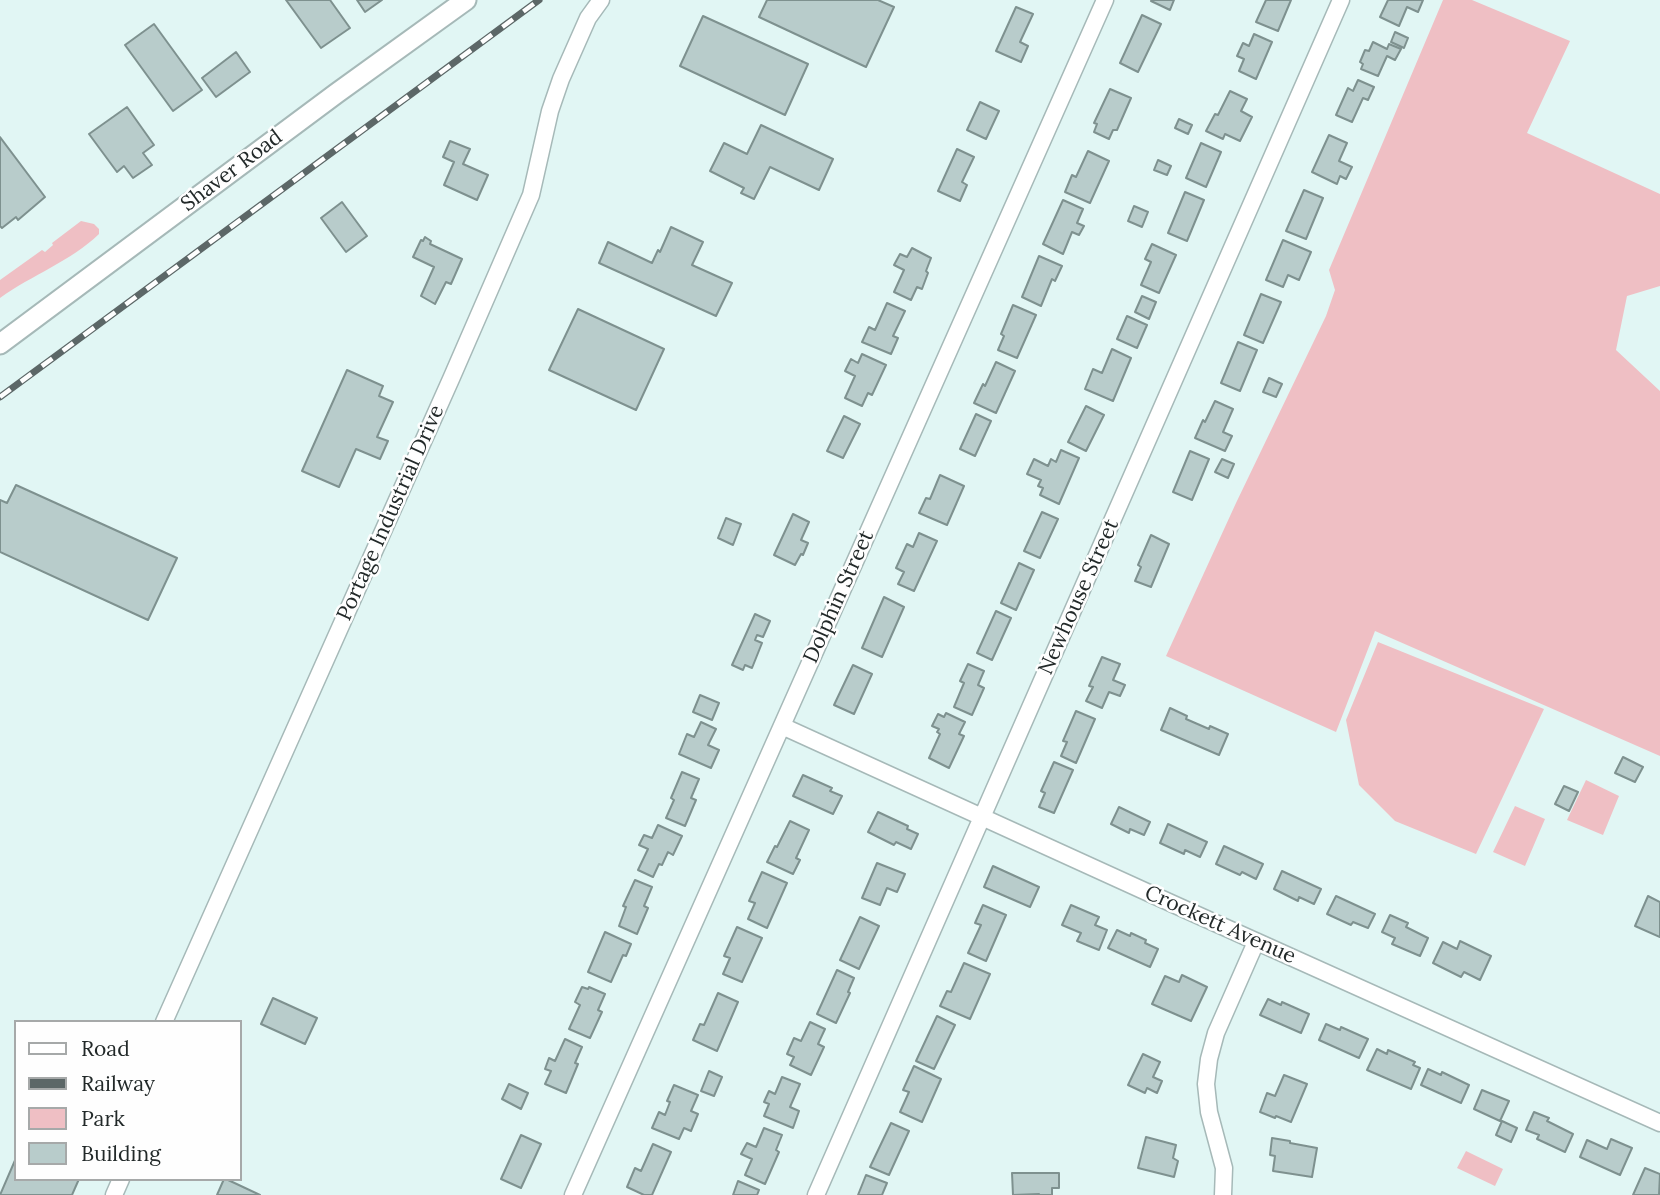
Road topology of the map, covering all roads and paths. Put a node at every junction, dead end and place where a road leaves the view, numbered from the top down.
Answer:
1 (466, 0) edge
2 (601, 0) edge
3 (1105, 0) edge
4 (1341, 0) edge
5 (0, 344) edge
6 (782, 726) junction
7 (982, 817) junction
8 (1256, 942) junction
9 (165, 1020) edge
10 (1660, 1123) edge
11 (573, 1195) edge
12 (816, 1195) edge
13 (1223, 1195) edge

1 - 5 main road, Shaver Road
2 - 9 street, Portage Industrial Drive
3 - 6 street, Dolphin Street
4 - 7 street, Newhouse Street
6 - 7 street, Crockett Avenue
6 - 11 street, Dolphin Street
7 - 8 street, Crockett Avenue
7 - 12 street, Newhouse Street
8 - 10 street, Crockett Avenue
8 - 13 street

